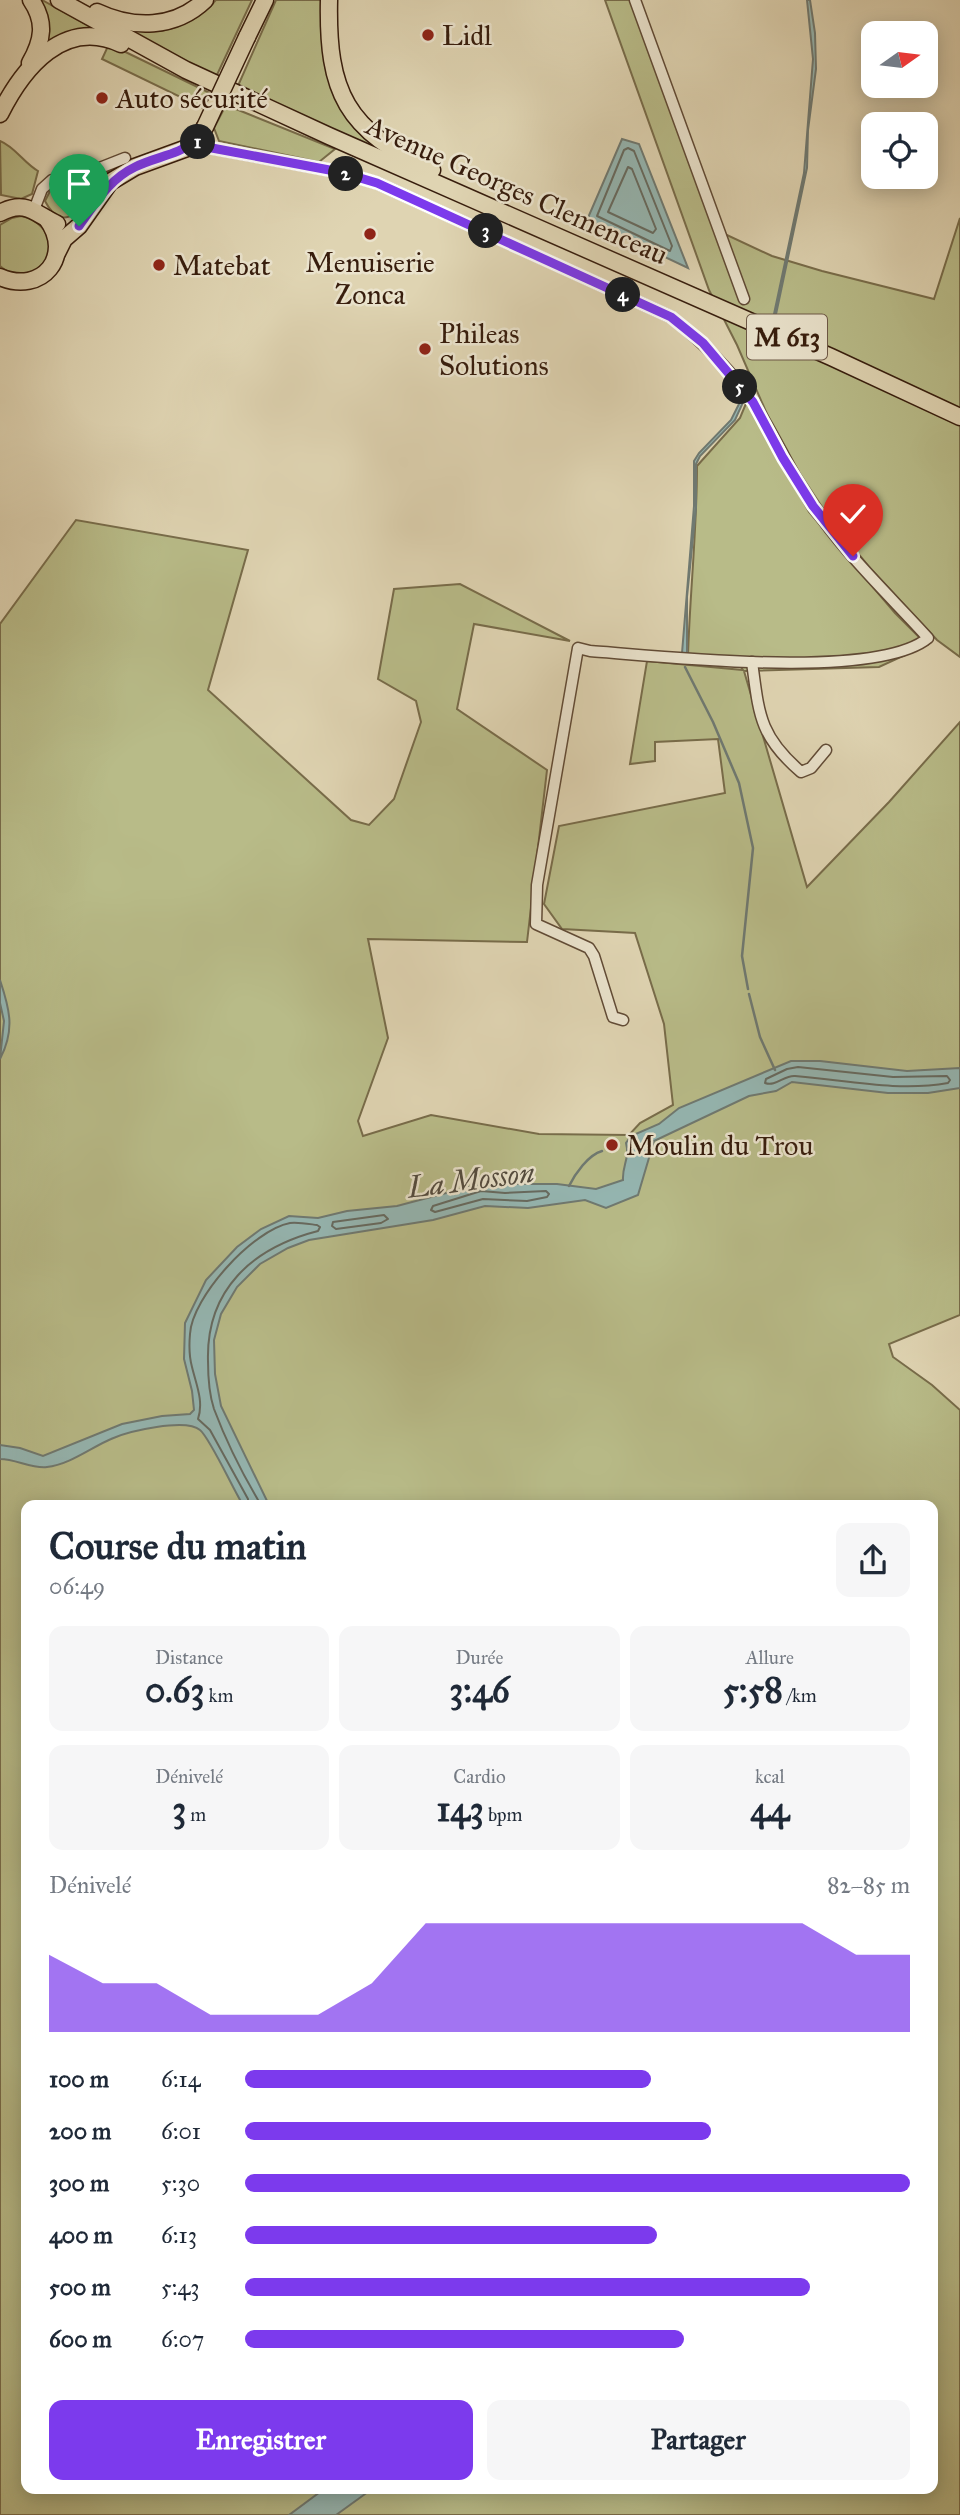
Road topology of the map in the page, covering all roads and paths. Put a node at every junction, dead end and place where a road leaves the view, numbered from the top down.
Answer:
1 (31, 0) edge
2 (59, 0) edge
3 (73, 0) edge
4 (205, 0) edge
5 (265, 0) edge
6 (329, 0) edge
7 (635, 0) edge
8 (20, 80) junction
9 (0, 114) edge
10 (283, 115) junction
11 (196, 141) junction
12 (125, 158) dead end
13 (4, 208) edge
14 (41, 214) junction
15 (86, 217) junction
16 (57, 253) junction
17 (613, 260) junction
18 (4, 280) edge
19 (744, 299) dead end
20 (960, 417) edge
21 (752, 662) junction
22 (826, 750) dead end
23 (623, 1020) dead end

1 - 8 main road
2 - 10 main road, Avenue Georges Clemenceau / M 613
3 - 4 main road
5 - 11 main road, bridge
6 - 17 main road, M 613
7 - 19 street
8 - 9 main road
8 - 10 main road
10 - 17 main road, Avenue Georges Clemenceau / M 613
11 - 15 main road
11 - 21 street
12 - 14 street
13 - 14 main road
14 - 15 main road
14 - 16 main road
15 - 16 main road
16 - 18 main road
17 - 20 main road, Avenue Georges Clemenceau / M 613
21 - 22 street
21 - 23 street

